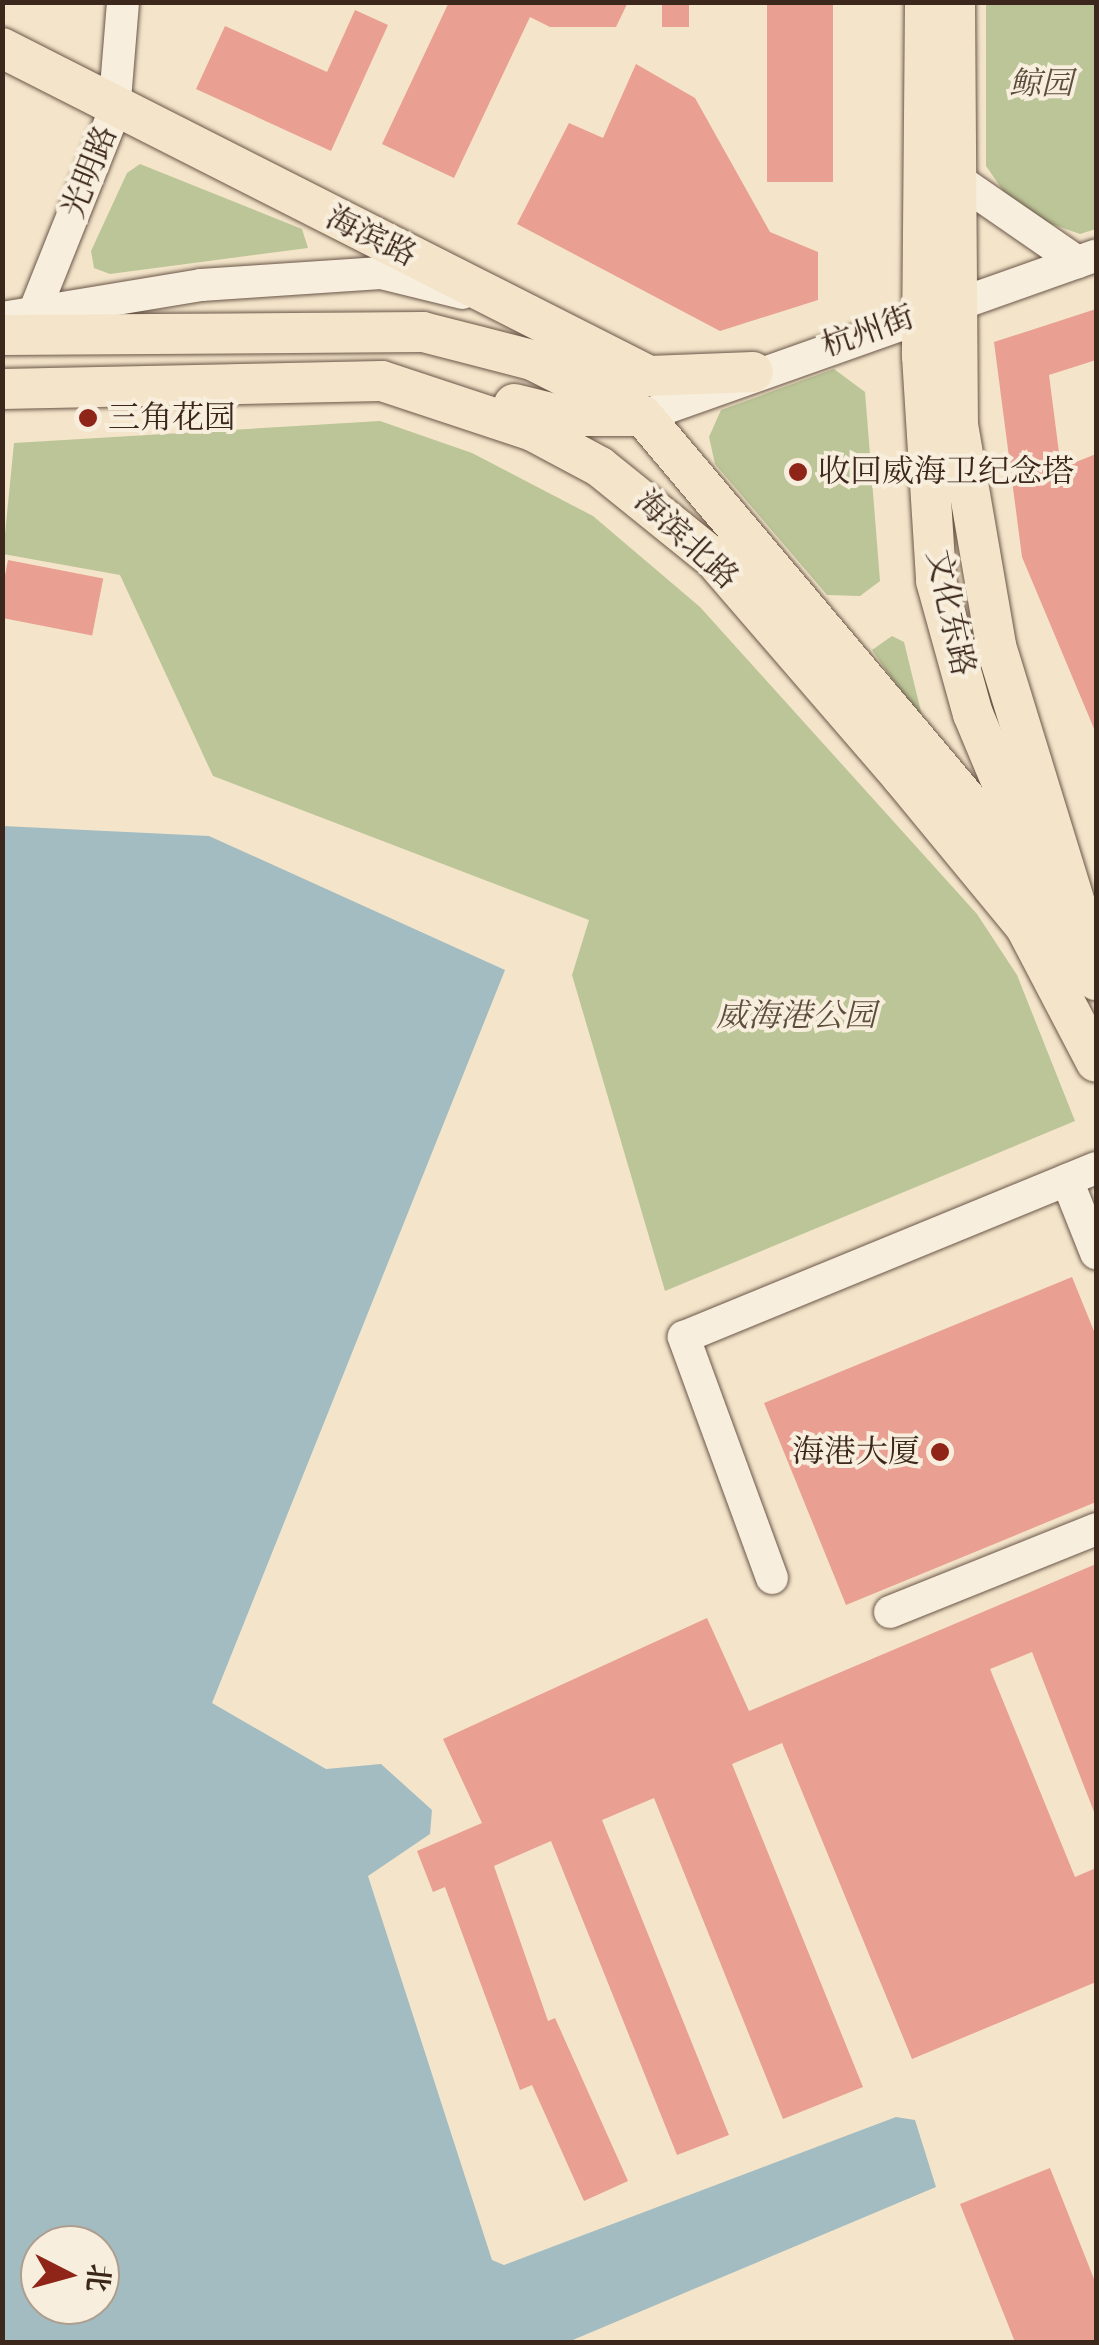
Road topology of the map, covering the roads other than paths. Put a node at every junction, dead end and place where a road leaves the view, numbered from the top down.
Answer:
1 (123, 2) edge
2 (925, 2) edge
3 (955, 2) edge
4 (2, 48) edge
5 (114, 112) junction
6 (954, 176) junction
7 (1087, 259) edge
8 (506, 304) junction
9 (937, 308) junction
10 (16, 326) edge
11 (753, 372) junction
12 (382, 381) junction
13 (2, 390) edge
14 (643, 416) junction
15 (1053, 907) junction
16 (1052, 968) junction
17 (1096, 977) edge
18 (1096, 1049) edge
19 (1082, 1174) edge
20 (1096, 1253) edge
21 (1096, 1529) edge
22 (772, 1578) dead end
23 (890, 1612) dead end

1 - 5 street, 光明路
2 - 9 main road, 文化东路
3 - 6 main road
4 - 5 main road, 海滨路
5 - 8 main road, 海滨路
5 - 10 street, 光明路
6 - 7 street
6 - 9 main road
7 - 9 street, 杭州街
8 - 10 street
8 - 11 main road, 海滨路
9 - 11 street, 杭州街
9 - 15 main road, 文化东路
9 - 17 main road
10 - 14 main road, 海滨北路
11 - 14 street, 杭州街
12 - 13 main road, 海滨北路
12 - 14 main road
12 - 16 main road, 海滨北路
14 - 15 main road, 海滨北路
15 - 16 main road, 文化东路
15 - 17 main road, 海滨北路
16 - 18 main road, 海滨北路
19 - 20 street
19 - 22 street
21 - 23 street

